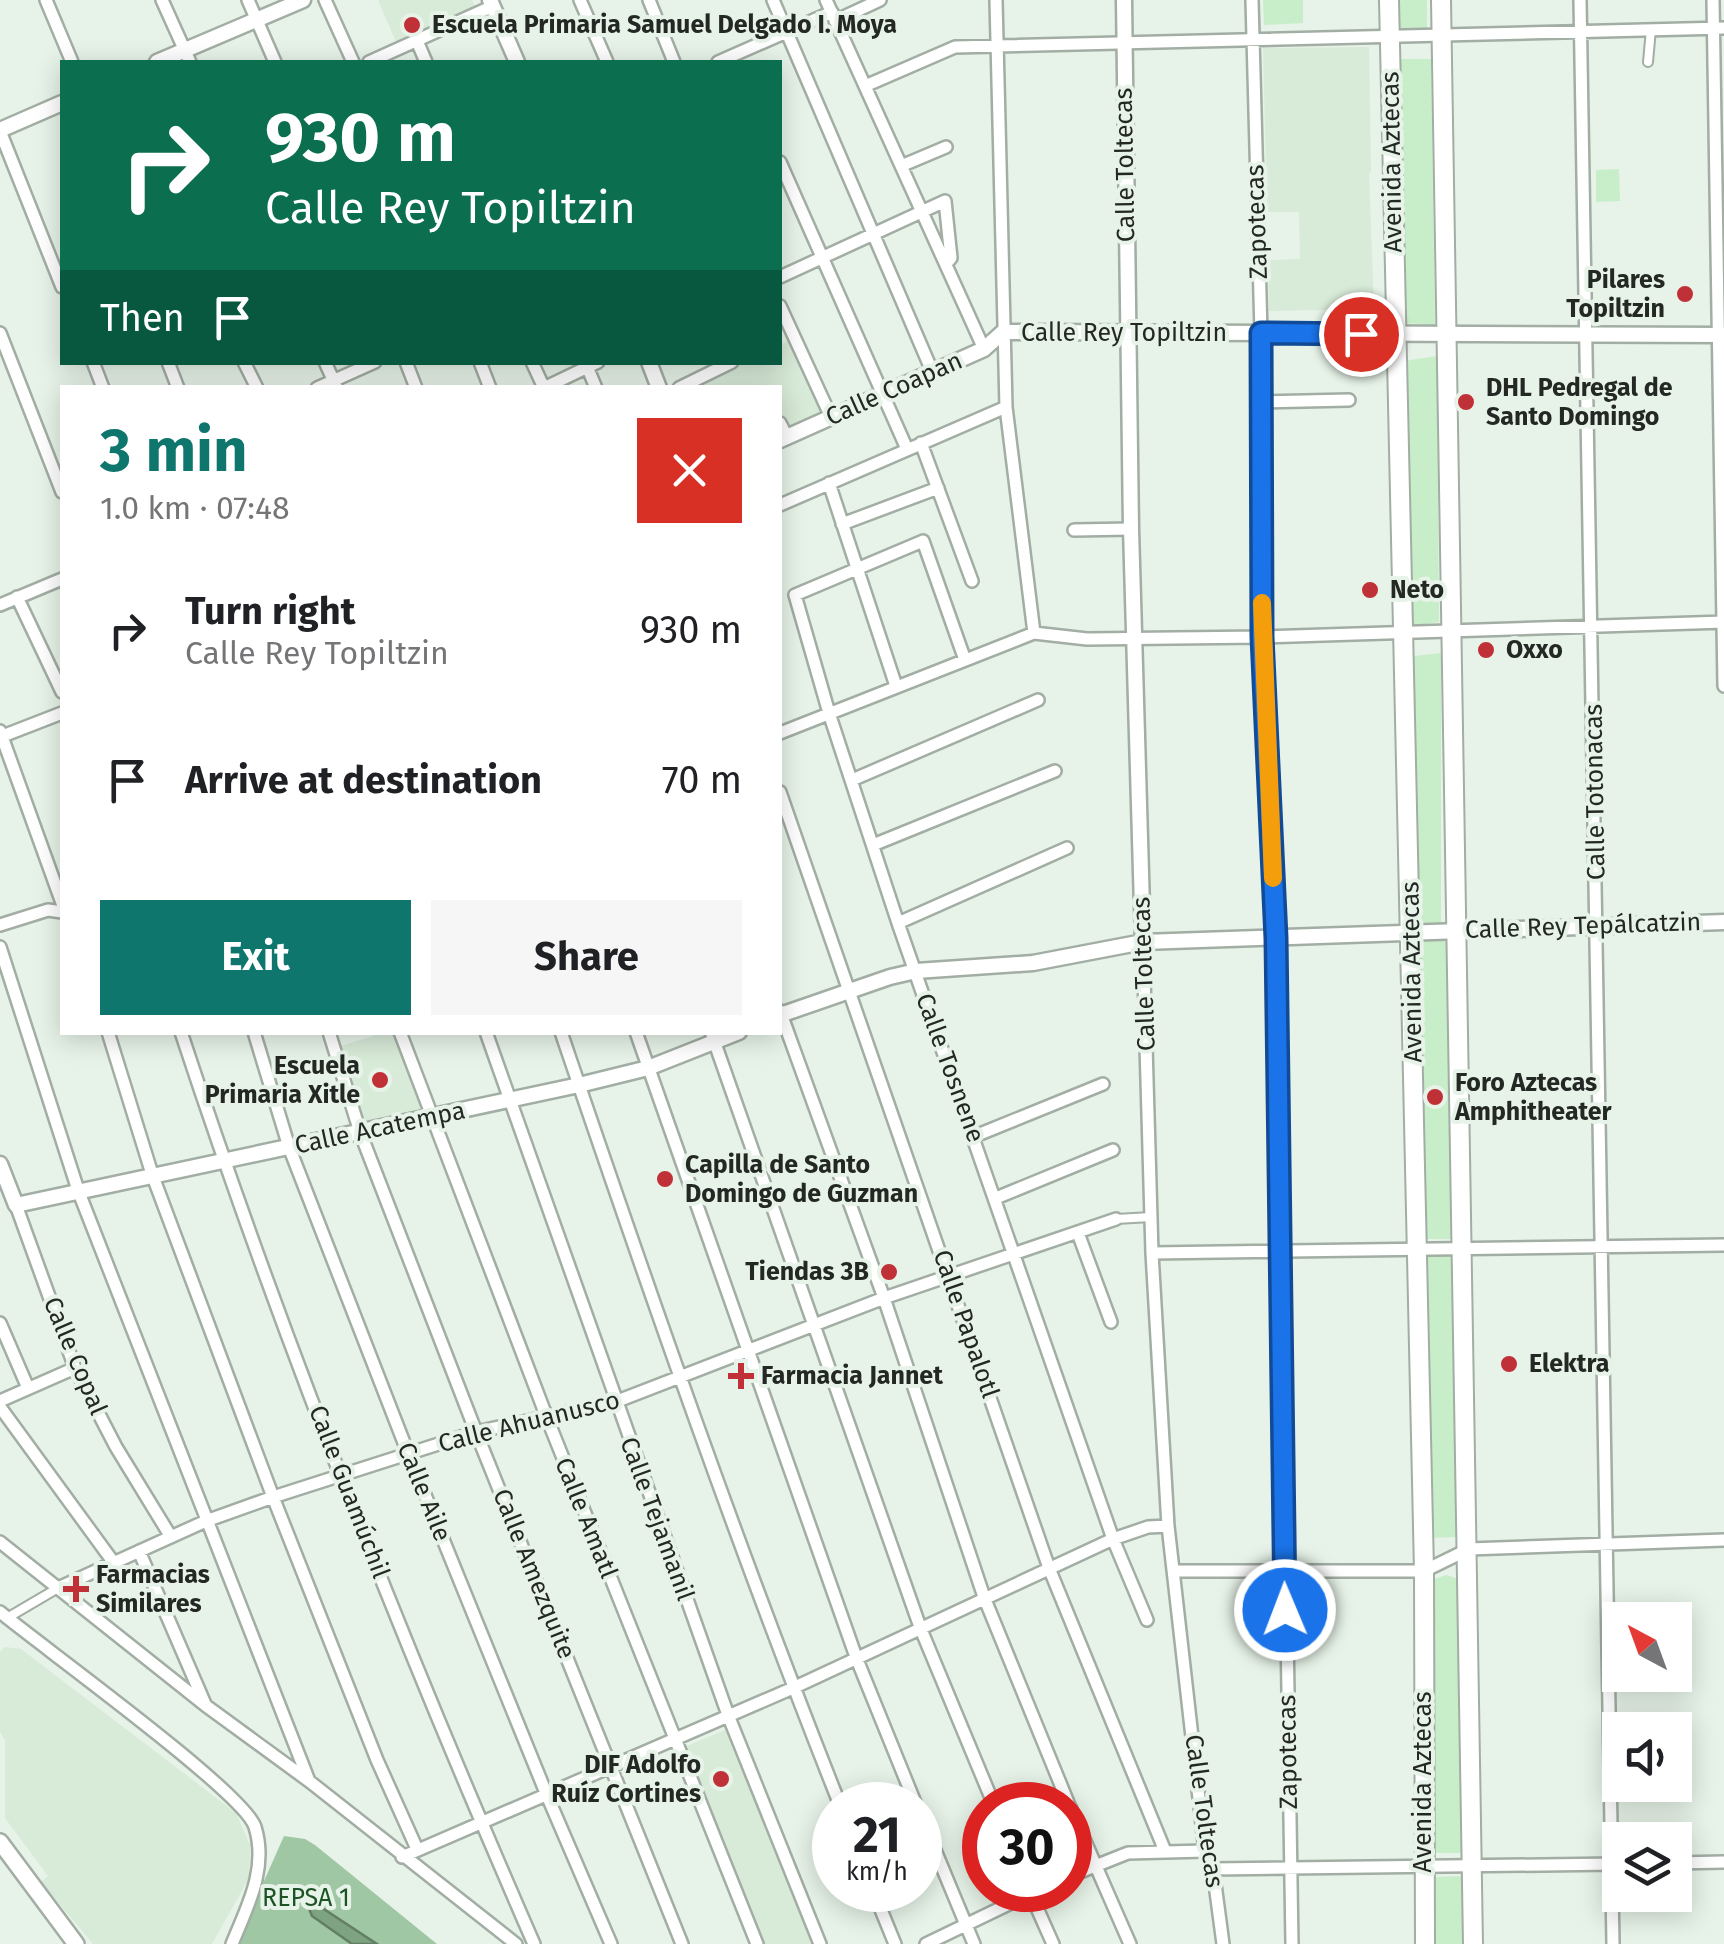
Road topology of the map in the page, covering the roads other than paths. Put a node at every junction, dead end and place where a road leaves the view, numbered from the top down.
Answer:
1 (46, 0) edge
2 (162, 0) edge
3 (248, 0) edge
4 (303, 0) edge
5 (325, 0) edge
6 (580, 0) edge
7 (649, 0) edge
8 (773, 0) edge
9 (880, 0) edge
10 (996, 0) edge
11 (1124, 0) edge
12 (1252, 0) edge
13 (1389, 0) edge
14 (1441, 0) edge
15 (1580, 0) edge
16 (1713, 0) edge
17 (492, 3) edge
18 (831, 11) edge
19 (256, 20) junction
20 (1719, 28) edge
21 (1651, 29) junction
22 (1580, 30) junction
23 (786, 34) junction
24 (1442, 36) junction
25 (1390, 38) junction
26 (417, 40) junction
27 (1252, 40) junction
28 (1123, 44) junction
29 (996, 45) junction
30 (187, 57) edge
31 (734, 59) edge
32 (71, 60) edge
33 (274, 60) edge
34 (352, 60) edge
35 (373, 60) edge
36 (425, 60) edge
37 (516, 60) edge
38 (606, 60) edge
39 (673, 60) edge
40 (1648, 62) dead end
41 (865, 86) junction
42 (60, 108) edge
43 (0, 130) edge
44 (946, 147) dead end
45 (901, 166) junction
46 (782, 167) edge
47 (922, 211) junction
48 (874, 233) junction
49 (822, 257) junction
50 (946, 264) junction
51 (782, 275) edge
52 (60, 282) edge
53 (782, 310) edge
54 (1003, 332) junction
55 (0, 333) edge
56 (1128, 333) junction
57 (1261, 333) junction
58 (793, 334) junction
59 (1394, 334) junction
60 (1448, 334) junction
61 (1587, 334) junction
62 (1722, 335) edge
63 (782, 339) edge
64 (984, 349) junction
65 (370, 365) edge
66 (588, 365) edge
67 (726, 365) edge
68 (932, 371) junction
69 (335, 384) edge
70 (550, 385) edge
71 (685, 385) edge
72 (883, 393) junction
73 (1349, 400) dead end
74 (1261, 402) junction
75 (1006, 407) junction
76 (831, 417) junction
77 (782, 433) edge
78 (921, 444) junction
79 (907, 449) junction
80 (829, 483) junction
81 (60, 487) edge
82 (938, 488) junction
83 (782, 503) edge
84 (842, 524) junction
85 (1131, 528) junction
86 (1074, 530) dead end
87 (856, 568) junction
88 (60, 580) edge
89 (972, 581) dead end
90 (0, 589) edge
91 (8, 602) edge
92 (1723, 622) edge
93 (1592, 626) junction
94 (1452, 631) junction
95 (1405, 632) junction
96 (1034, 634) junction
97 (1262, 637) junction
98 (1135, 639) junction
99 (965, 660) junction
100 (896, 686) junction
101 (1724, 686) edge
102 (60, 689) edge
103 (1038, 700) dead end
104 (828, 713) junction
105 (60, 714) edge
106 (782, 732) edge
107 (1, 735) edge
108 (1055, 772) dead end
109 (852, 780) junction
110 (782, 798) edge
111 (873, 845) junction
112 (1067, 848) dead end
113 (60, 898) edge
114 (60, 912) edge
115 (1724, 922) edge
116 (898, 923) junction
117 (0, 924) edge
118 (1598, 927) junction
119 (1457, 930) junction
120 (1411, 933) junction
121 (1276, 938) junction
122 (1143, 942) junction
123 (0, 947) edge
124 (916, 971) junction
125 (848, 990) junction
126 (782, 1013) edge
127 (782, 1019) edge
128 (109, 1035) edge
129 (181, 1035) edge
130 (255, 1035) edge
131 (330, 1035) edge
132 (401, 1035) edge
133 (487, 1035) edge
134 (562, 1035) edge
135 (637, 1035) edge
136 (713, 1038) edge
137 (648, 1068) junction
138 (1103, 1084) dead end
139 (579, 1085) junction
140 (510, 1101) junction
141 (432, 1118) junction
142 (360, 1132) junction
143 (975, 1136) junction
144 (289, 1147) junction
145 (1113, 1150) dead end
146 (223, 1160) junction
147 (0, 1164) edge
148 (152, 1174) junction
149 (78, 1190) junction
150 (996, 1198) junction
151 (16, 1205) junction
152 (1151, 1217) junction
153 (1116, 1219) joint
154 (1078, 1233) junction
155 (1724, 1245) edge
156 (1604, 1247) junction
157 (1417, 1250) junction
158 (1464, 1250) junction
159 (1152, 1253) junction
160 (1282, 1253) junction
161 (1014, 1254) junction
162 (949, 1275) junction
163 (884, 1298) junction
164 (1110, 1322) dead end
165 (0, 1323) edge
166 (816, 1325) junction
167 (747, 1350) junction
168 (75, 1368) junction
169 (680, 1376) junction
170 (28, 1388) junction
171 (615, 1402) junction
172 (0, 1404) edge
173 (547, 1418) junction
174 (476, 1432) junction
175 (408, 1453) junction
176 (342, 1476) junction
177 (273, 1497) junction
178 (206, 1521) junction
179 (1168, 1526) junction
180 (170, 1537) junction
181 (1113, 1538) junction
182 (1724, 1540) edge
183 (0, 1542) edge
184 (1608, 1544) junction
185 (1468, 1550) junction
186 (139, 1552) junction
187 (114, 1563) junction
188 (1049, 1568) junction
189 (1174, 1570) junction
190 (1424, 1571) junction
191 (1284, 1573) junction
192 (58, 1588) junction
193 (984, 1596) junction
194 (2, 1617) edge
195 (1147, 1620) dead end
196 (920, 1627) junction
197 (856, 1657) junction
198 (794, 1688) junction
199 (205, 1705) junction
200 (728, 1715) junction
201 (674, 1738) junction
202 (611, 1765) junction
203 (308, 1781) junction
204 (831, 1782) edge
205 (907, 1782) edge
206 (984, 1782) edge
207 (1060, 1782) edge
208 (546, 1793) junction
209 (480, 1820) junction
210 (1615, 1822) edge
211 (0, 1842) edge
212 (418, 1849) junction
213 (1164, 1851) junction
214 (1205, 1851) junction
215 (402, 1857) junction
216 (1092, 1861) edge
217 (1724, 1862) edge
218 (1692, 1863) edge
219 (1602, 1864) edge
220 (1094, 1866) junction
221 (1422, 1866) junction
222 (1291, 1867) junction
223 (1472, 1867) junction
224 (942, 1868) edge
225 (1213, 1870) junction
226 (883, 1912) edge
227 (990, 1912) edge
228 (1041, 1912) edge
229 (1614, 1912) edge
230 (965, 1924) junction
231 (76, 1944) edge
232 (232, 1944) edge
233 (516, 1944) edge
234 (534, 1944) edge
235 (612, 1944) edge
236 (682, 1944) edge
237 (757, 1944) edge
238 (820, 1944) edge
239 (895, 1944) edge
240 (926, 1944) edge
241 (974, 1944) edge
242 (1053, 1944) edge
243 (1130, 1944) edge
244 (1222, 1944) edge
245 (1292, 1944) edge
246 (1425, 1944) edge
247 (1473, 1944) edge
248 (1613, 1944) edge

1 - 32 street
2 - 30 street
3 - 19 street
4 - 19 street
5 - 34 street
6 - 38 street
7 - 39 street
8 - 23 street
9 - 18 street
10 - 29 street
11 - 28 street, Calle Toltecas
12 - 27 street, Zapotecas
13 - 25 main road, Avenida Aztecas
14 - 24 main road, Avenida Aztecas
15 - 22 street, Calle Totonacas
16 - 20 street
17 - 26 street
17 - 37 street
18 - 23 street
18 - 41 street
19 - 30 street
19 - 33 street
20 - 21 street
20 - 62 street
21 - 22 street
21 - 40 street
22 - 24 street
22 - 61 street, Calle Totonacas
23 - 31 street
23 - 48 street
24 - 25 street
24 - 60 main road, Avenida Aztecas
25 - 27 street
25 - 59 main road, Avenida Aztecas
26 - 35 street
26 - 36 street
27 - 28 street
27 - 57 street, Zapotecas
28 - 29 street
28 - 56 street, Calle Toltecas
29 - 41 street
29 - 54 street
41 - 45 street
42 - 43 street
43 - 52 street
44 - 45 street
45 - 47 street
46 - 49 street
47 - 48 street
47 - 50 street
47 - 50 street
48 - 49 street
48 - 68 street
49 - 51 street
49 - 72 street
50 - 64 street
53 - 58 street
54 - 56 street, Calle Rey Topiltzin
54 - 64 street, Calle Coapan
54 - 75 street
55 - 81 street
56 - 57 street, Calle Rey Topiltzin
56 - 85 street, Calle Toltecas
57 - 59 street, Calle Rey Topiltzin
57 - 74 street, Zapotecas
58 - 63 street
58 - 76 street
59 - 60 street, Calle Rey Topiltzin
59 - 95 main road, Avenida Aztecas
60 - 61 street, Calle Rey Topiltzin
60 - 94 main road, Avenida Aztecas
61 - 62 street, Calle Rey Topiltzin
61 - 93 street, Calle Totonacas
62 - 92 street
64 - 68 street, Calle Coapan
65 - 69 street
66 - 70 street
67 - 71 street
68 - 72 street, Calle Coapan
72 - 76 street, Calle Coapan
72 - 79 street
73 - 74 street
74 - 97 street, Zapotecas
75 - 78 street
75 - 96 street
76 - 77 street, Calle Coapan
78 - 79 street
78 - 82 street
79 - 80 street
80 - 83 street
80 - 84 street
82 - 84 street
82 - 89 street
84 - 87 street
85 - 86 street
85 - 98 street, Calle Toltecas
87 - 99 street
87 - 100 street
87 - 104 street, Calle Tosnene
88 - 91 street
90 - 91 street
91 - 102 street
92 - 93 street
92 - 101 street
93 - 94 street
93 - 118 street, Calle Totonacas
94 - 95 street
94 - 119 main road, Avenida Aztecas
95 - 97 street
95 - 120 main road, Avenida Aztecas
96 - 98 street
96 - 99 street
97 - 98 street
97 - 121 street, Zapotecas
98 - 122 street, Calle Toltecas
99 - 100 street
100 - 104 street
103 - 109 street
104 - 106 street
104 - 109 street, Calle Tosnene
105 - 107 street
107 - 113 street
108 - 111 street
109 - 111 street, Calle Tosnene
110 - 125 street, Calle Papalotl
111 - 116 street, Calle Tosnene
112 - 116 street
114 - 117 street
115 - 118 street, Calle Rey Tepálcatzin
116 - 124 street, Calle Tosnene
118 - 119 street, Calle Rey Tepálcatzin
118 - 156 street, Calle Totonacas
119 - 120 street, Calle Rey Tepálcatzin
119 - 158 main road, Avenida Aztecas
120 - 121 street, Calle Rey Tepálcatzin
120 - 157 main road, Avenida Aztecas
121 - 122 street, Calle Rey Tepálcatzin
121 - 160 street, Zapotecas
122 - 124 street
122 - 152 street, Calle Toltecas
123 - 149 street
124 - 125 street
124 - 143 street, Calle Tosnene
125 - 126 street
125 - 162 street, Calle Papalotl
127 - 163 street
128 - 148 street
129 - 146 street, Calle Guamúchil
130 - 144 street, Calle Aile
131 - 142 street, Calle Amezquite
132 - 141 street, Calle Amatl
133 - 140 street, Calle Tejamanil
134 - 139 street
135 - 137 street
136 - 137 street, Calle Acatempa
136 - 166 street
137 - 139 street, Calle Acatempa
137 - 167 street
138 - 143 street
139 - 140 street, Calle Acatempa
139 - 169 street
140 - 141 street, Calle Acatempa
140 - 171 street, Calle Tejamanil
141 - 142 street, Calle Acatempa
141 - 173 street, Calle Amatl
142 - 144 street, Calle Acatempa
142 - 174 street, Calle Amezquite
143 - 150 street, Calle Tosnene
144 - 146 street, Calle Acatempa
144 - 175 street, Calle Aile
145 - 150 street
146 - 148 street, Calle Acatempa
146 - 176 street, Calle Guamúchil
147 - 151 street, Calle Copal
148 - 149 street, Calle Acatempa
148 - 177 street
149 - 151 street, Calle Acatempa
149 - 178 street
150 - 161 street, Calle Tosnene
151 - 168 street, Calle Copal
152 - 153 street
152 - 159 street, Calle Toltecas
153 - 154 street, Calle Ahuanusco
154 - 161 street, Calle Ahuanusco
154 - 164 street
155 - 156 street
156 - 158 street
156 - 184 street, Calle Totonacas
157 - 158 street
157 - 160 street
157 - 190 main road, Avenida Aztecas
158 - 185 main road, Avenida Aztecas
159 - 160 street
159 - 179 street, Calle Toltecas
160 - 191 street, Zapotecas
161 - 162 street, Calle Ahuanusco
161 - 181 street, Calle Tosnene
162 - 163 street, Calle Ahuanusco
162 - 188 street, Calle Papalotl
163 - 166 street, Calle Ahuanusco
163 - 193 street
165 - 170 street
166 - 167 street, Calle Ahuanusco
166 - 196 street
167 - 169 street, Calle Ahuanusco
167 - 197 street
168 - 170 street
168 - 180 street, Calle Copal
169 - 171 street, Calle Ahuanusco
169 - 198 street
170 - 172 street
171 - 173 street, Calle Ahuanusco
171 - 200 street, Calle Tejamanil
172 - 187 street
173 - 174 street, Calle Ahuanusco
173 - 201 street, Calle Amatl
174 - 175 street, Calle Ahuanusco
174 - 202 street, Calle Amezquite
175 - 176 street, Calle Ahuanusco
175 - 208 street, Calle Aile
176 - 177 street, Calle Ahuanusco
176 - 209 street, Calle Guamúchil
177 - 178 street, Calle Ahuanusco
177 - 212 street
178 - 180 street, Calle Ahuanusco
178 - 203 street
179 - 181 street
179 - 189 street, Calle Toltecas
180 - 186 street, Calle Ahuanusco
181 - 188 street
181 - 195 street, Calle Tosnene
182 - 184 street
183 - 192 street
184 - 185 street
184 - 210 street, Calle Totonacas
185 - 190 street
185 - 223 main road, Avenida Aztecas
186 - 187 street, Calle Ahuanusco
186 - 199 street
187 - 192 street, Calle Ahuanusco
188 - 193 street
188 - 213 street, Calle Papalotl
189 - 191 street
189 - 214 street, Calle Toltecas
190 - 191 street
190 - 221 main road, Avenida Aztecas
191 - 222 street, Zapotecas
192 - 194 street
192 - 199 street
193 - 196 street
193 - 207 street
194 - 232 street
196 - 197 street
196 - 206 street
197 - 198 street
197 - 205 street
198 - 200 street
198 - 204 street
199 - 203 street
200 - 201 street
200 - 238 street, Calle Tejamanil
201 - 202 street
201 - 237 street, Calle Amatl
202 - 208 street
202 - 236 street, Calle Amezquite
203 - 215 street
208 - 209 street
208 - 235 street, Calle Aile
209 - 212 street
209 - 234 street, Calle Guamúchil
211 - 231 main road
212 - 215 street
213 - 214 street
213 - 220 street
214 - 225 street, Calle Toltecas
215 - 233 street
216 - 220 street
217 - 218 street
219 - 223 street
220 - 243 street
221 - 222 street
221 - 223 street
221 - 246 main road, Avenida Aztecas
222 - 225 street
222 - 245 street, Zapotecas
223 - 247 main road, Avenida Aztecas
224 - 230 street
225 - 244 street, Calle Toltecas
226 - 239 street
227 - 230 street
228 - 242 street
229 - 248 street, Calle Totonacas
230 - 240 street
230 - 241 street

